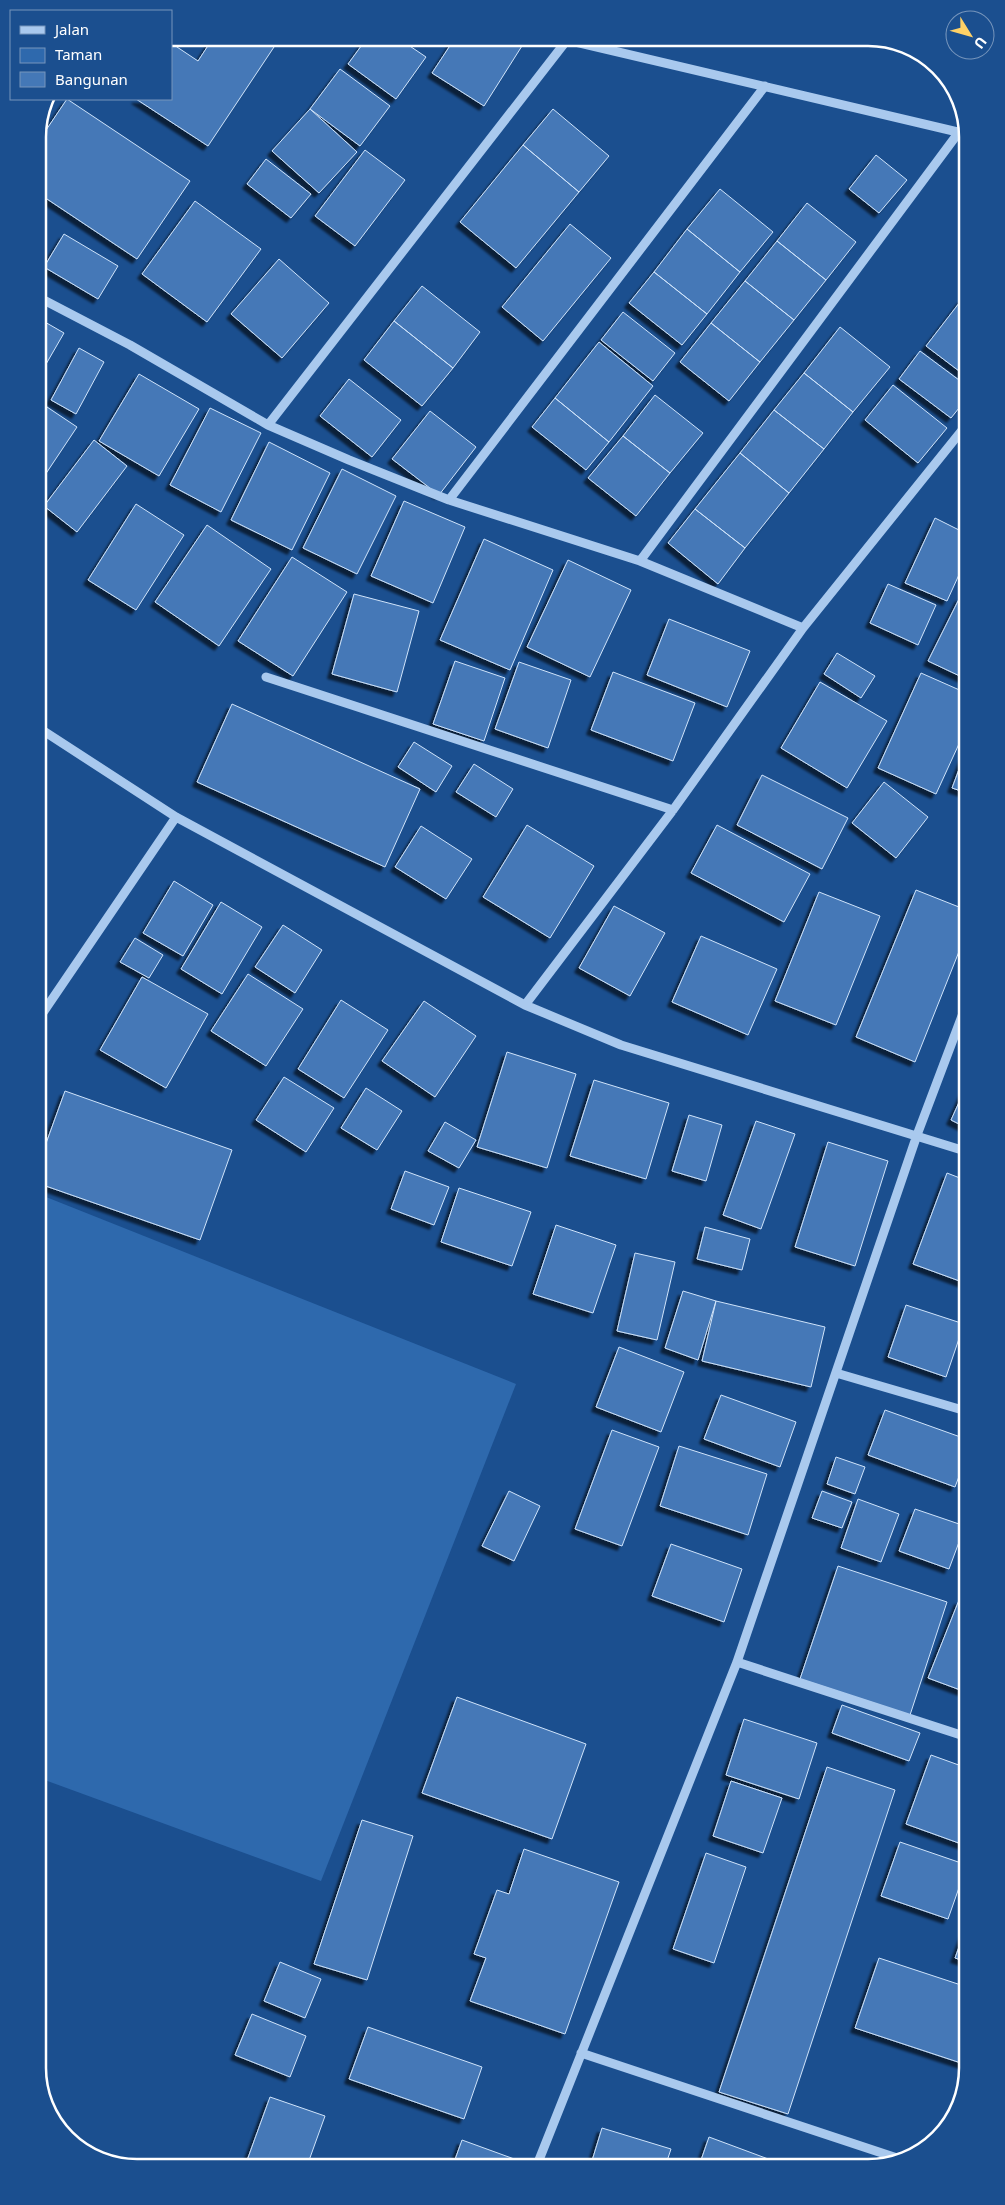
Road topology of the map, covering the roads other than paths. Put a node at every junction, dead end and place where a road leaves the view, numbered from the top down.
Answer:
1 (563, 46) edge
2 (597, 46) edge
3 (765, 86) junction
4 (959, 132) edge
5 (959, 135) edge
6 (46, 301) edge
7 (268, 424) junction
8 (959, 434) edge
9 (449, 500) junction
10 (640, 561) junction
11 (803, 628) junction
12 (266, 677) dead end
13 (46, 733) edge
14 (673, 810) junction
15 (176, 817) junction
16 (525, 1005) junction
17 (46, 1008) edge
18 (959, 1024) edge
19 (917, 1135) junction
20 (959, 1149) edge
21 (836, 1372) junction
22 (959, 1409) edge
23 (737, 1662) junction
24 (959, 1734) edge
25 (581, 2053) junction
26 (891, 2156) edge
27 (539, 2159) edge

1 - 7 street
2 - 3 street
3 - 4 street
3 - 9 street
5 - 10 street
6 - 7 street
7 - 9 street
8 - 11 street
9 - 10 street
10 - 11 street
11 - 14 street
12 - 14 street
13 - 15 street
14 - 16 street
15 - 16 street
15 - 17 street
16 - 19 street
18 - 19 street
19 - 20 street
19 - 21 street
21 - 22 street
21 - 23 street
23 - 24 street
23 - 25 street
25 - 26 street
25 - 27 street

